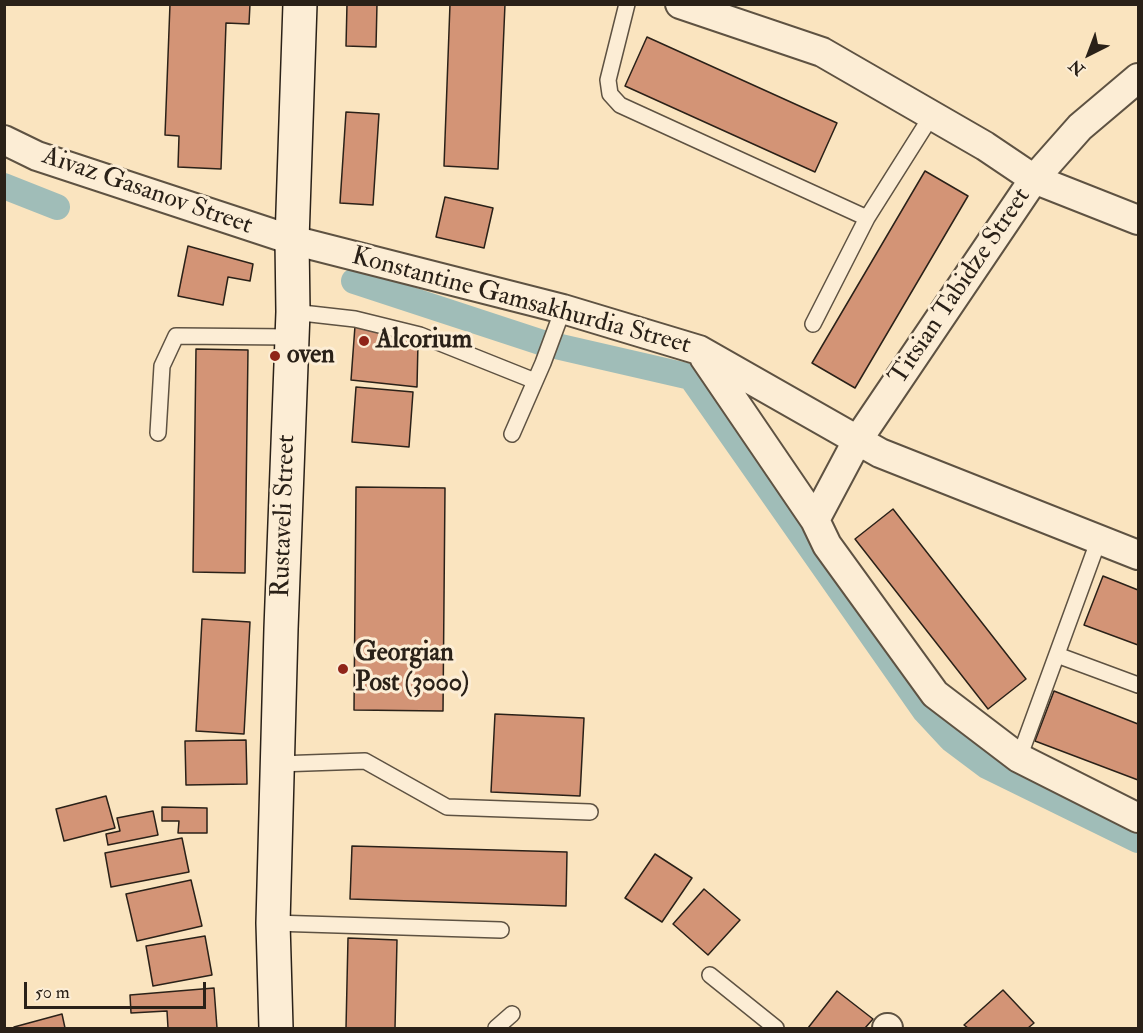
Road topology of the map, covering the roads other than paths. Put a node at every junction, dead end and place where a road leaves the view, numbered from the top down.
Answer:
1 (300, 4) edge
2 (627, 4) edge
3 (680, 4) edge
4 (1138, 78) edge
5 (932, 115) junction
6 (4, 140) edge
7 (1034, 178) junction
8 (867, 218) junction
9 (1138, 220) edge
10 (292, 240) junction
11 (559, 320) junction
12 (292, 324) junction
13 (813, 324) dead end
14 (699, 350) junction
15 (535, 381) junction
16 (158, 434) dead end
17 (512, 434) dead end
18 (857, 441) junction
19 (815, 520) junction
20 (1100, 539) junction
21 (1138, 555) edge
22 (1057, 655) junction
23 (1138, 685) edge
24 (1019, 758) junction
25 (278, 764) junction
26 (590, 812) dead end
27 (1138, 818) edge
28 (273, 923) junction
29 (501, 930) dead end
30 (710, 975) dead end
31 (512, 1014) dead end
32 (276, 1029) edge
33 (496, 1029) edge
34 (776, 1029) edge

1 - 10 main road, Rustaveli Street
2 - 8 lane
3 - 5 street
4 - 7 street, Titsian Tabidze Street
5 - 7 street
5 - 8 lane
6 - 10 street, Aivaz Gasanov Street
7 - 9 street
7 - 18 street, Titsian Tabidze Street
8 - 13 lane
10 - 11 street, Konstantine Gamsakhurdia Street
10 - 12 main road, Rustaveli Street
11 - 14 street, Konstantine Gamsakhurdia Street
11 - 15 lane
12 - 15 lane
12 - 16 lane
12 - 25 main road, Rustaveli Street
14 - 18 street, Konstantine Gamsakhurdia Street
14 - 19 street
15 - 17 lane
18 - 19 street, Titsian Tabidze Street
18 - 20 street, Konstantine Gamsakhurdia Street
19 - 24 street
20 - 21 street, Konstantine Gamsakhurdia Street
20 - 22 lane
22 - 23 lane
22 - 24 lane
24 - 27 street
25 - 26 lane
25 - 28 main road, Rustaveli Street
28 - 29 lane
28 - 32 main road, Rustaveli Street
30 - 34 lane
31 - 33 lane

